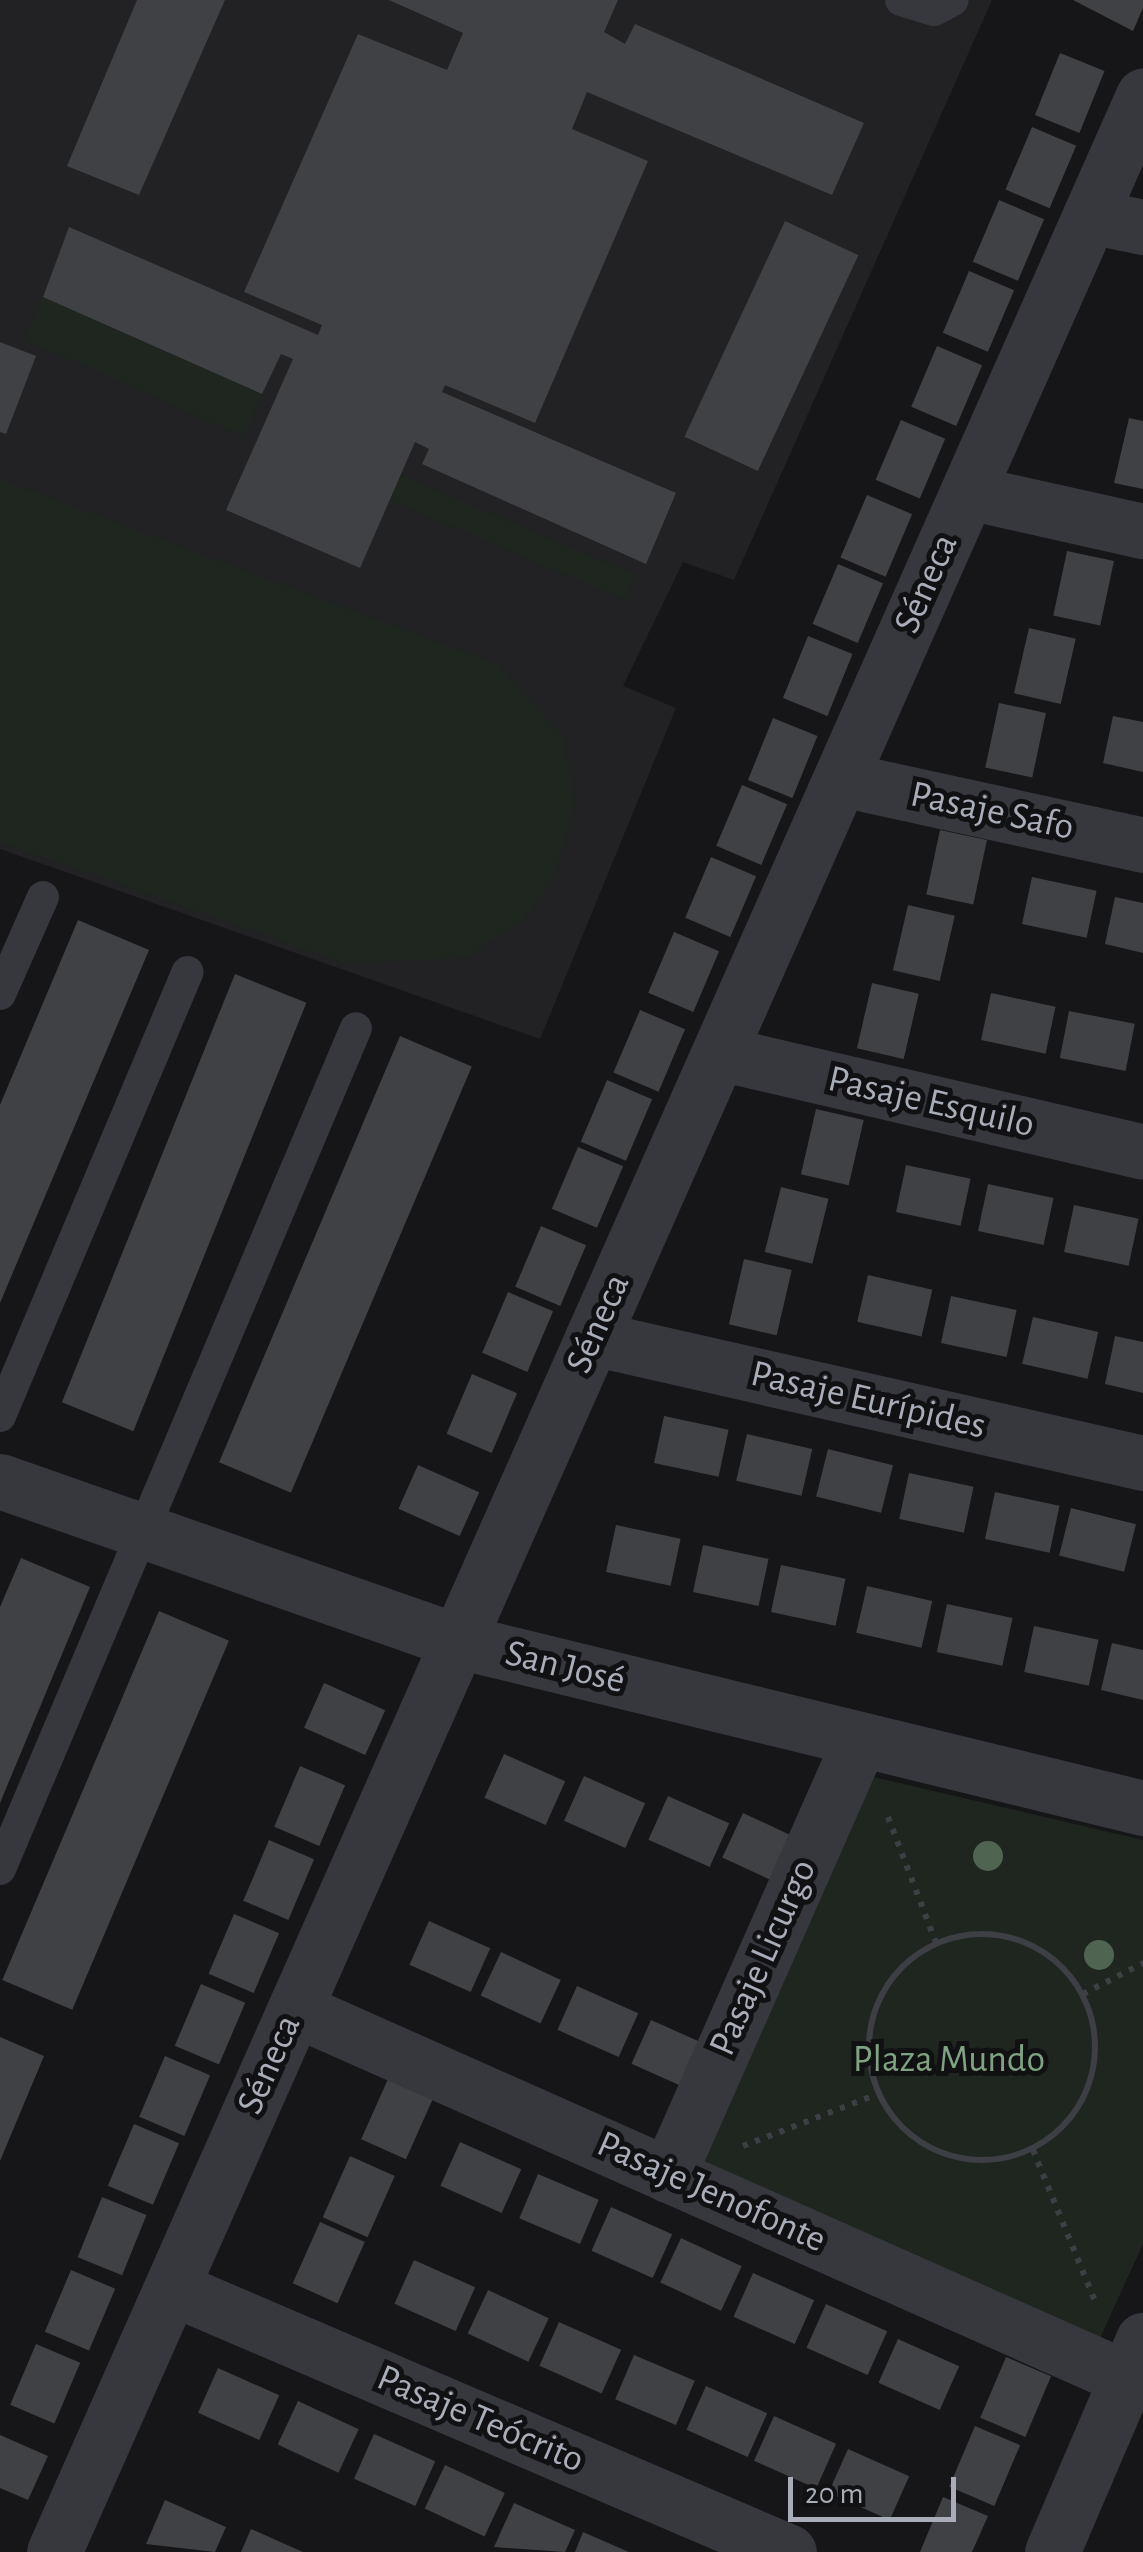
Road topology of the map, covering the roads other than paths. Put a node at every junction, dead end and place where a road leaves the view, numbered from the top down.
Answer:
1 (901, 0) edge
2 (953, 0) edge
3 (1143, 96) edge
4 (1090, 216) junction
5 (1143, 227) edge
6 (968, 492) junction
7 (1143, 531) edge
8 (841, 779) junction
9 (1143, 845) edge
10 (43, 897) dead end
11 (188, 972) dead end
12 (0, 994) edge
13 (356, 1028) dead end
14 (719, 1053) junction
15 (1143, 1152) edge
16 (592, 1338) junction
17 (0, 1416) edge
18 (1143, 1464) edge
19 (0, 1481) edge
20 (144, 1532) junction
21 (458, 1641) junction
22 (859, 1741) junction
23 (1143, 1808) edge
24 (0, 1869) edge
25 (295, 2009) junction
26 (668, 2174) junction
27 (172, 2288) junction
28 (1135, 2359) edge
29 (54, 2552) edge
30 (789, 2552) edge
31 (1052, 2552) edge

1 - 2 lane
3 - 4 street, Séneca
4 - 5 street
4 - 6 street, Séneca
6 - 7 street
6 - 8 street, Séneca
8 - 9 street, Pasaje Safo
8 - 14 street, Séneca
10 - 12 lane
11 - 17 lane
13 - 20 lane
14 - 15 street, Pasaje Esquilo
14 - 16 street, Séneca
16 - 18 street, Pasaje Eurípides
16 - 21 street, Séneca
19 - 20 street, San José
20 - 21 street, San José
20 - 24 lane
21 - 22 street, San José
21 - 25 street, Séneca
22 - 23 street, San José
22 - 26 street, Pasaje Licurgo
25 - 26 street, Pasaje Jenofonte
25 - 27 street, Séneca
26 - 28 street, Pasaje Jenofonte
27 - 29 street, Séneca
27 - 30 street, Pasaje Teócrito
28 - 31 street

